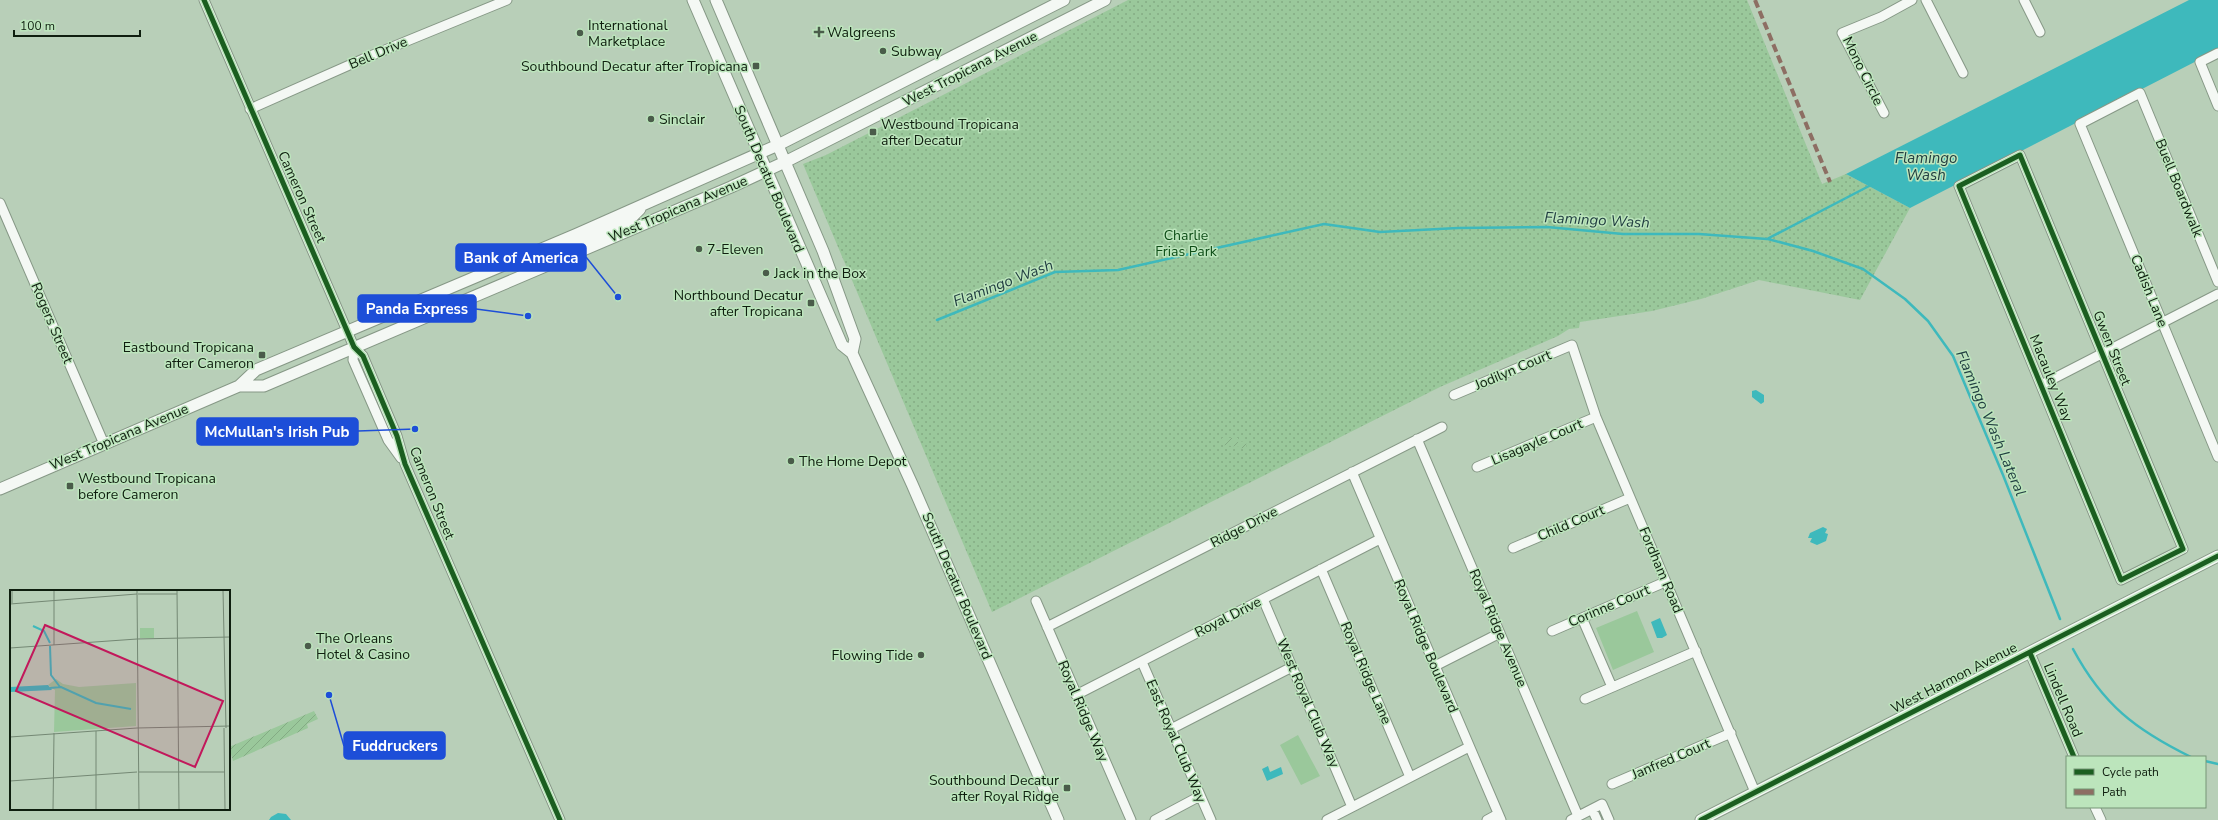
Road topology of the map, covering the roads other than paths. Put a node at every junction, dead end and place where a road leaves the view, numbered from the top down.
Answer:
1 (204, 0) edge
2 (507, 0) edge
3 (693, 0) edge
4 (716, 0) edge
5 (1064, 0) edge
6 (1105, 0) edge
7 (1912, 0) edge
8 (1926, 0) edge
9 (2024, 0) edge
10 (1025, 20) junction
11 (2040, 32) dead end
12 (1033, 37) junction
13 (2218, 53) edge
14 (1963, 73) dead end
15 (2218, 106) edge
16 (250, 109) junction
17 (1884, 113) dead end
18 (2080, 124) joint
19 (778, 144) junction
20 (758, 154) junction
21 (785, 162) junction
22 (766, 172) junction
23 (1959, 186) joint
24 (0, 203) edge
25 (646, 203) junction
26 (568, 256) junction
27 (2218, 282) edge
28 (2218, 294) edge
29 (2161, 322) junction
30 (347, 331) junction
31 (1572, 345) joint
32 (354, 347) junction
33 (852, 353) junction
34 (2102, 354) junction
35 (2041, 385) junction
36 (239, 386) junction
37 (1454, 395) dead end
38 (1596, 417) junction
39 (1442, 427) dead end
40 (1417, 439) junction
41 (104, 444) junction
42 (2218, 458) edge
43 (1477, 467) dead end
44 (1352, 472) junction
45 (0, 489) edge
46 (1630, 498) junction
47 (1380, 539) junction
48 (1512, 548) dead end
49 (2218, 556) edge
50 (1321, 569) junction
51 (2121, 580) joint
52 (1665, 582) junction
53 (1263, 599) junction
54 (1036, 601) dead end
55 (1582, 618) junction
56 (1047, 628) junction
57 (1552, 631) dead end
58 (1500, 633) junction
59 (1696, 651) junction
60 (2030, 653) junction
61 (1142, 662) junction
62 (1435, 666) junction
63 (1292, 667) junction
64 (1612, 687) junction
65 (1076, 695) junction
66 (1585, 699) dead end
67 (1171, 729) junction
68 (1731, 733) junction
69 (1469, 747) junction
70 (2074, 756) edge
71 (1410, 777) junction
72 (1612, 784) dead end
73 (1755, 792) junction
74 (1200, 796) junction
75 (1352, 807) junction
76 (2095, 808) edge
77 (1592, 809) junction
78 (1499, 817) edge
79 (1575, 818) edge
80 (560, 820) edge
81 (1058, 820) edge
82 (1131, 820) edge
83 (1155, 820) edge
84 (1210, 820) edge
85 (1327, 820) edge
86 (1487, 820) edge
87 (1597, 820) edge
88 (1609, 820) edge
89 (1701, 820) edge
90 (2101, 820) edge

1 - 16 street, Cameron Street
2 - 16 street, Bell Drive
3 - 20 main road, South Decatur Boulevard
4 - 19 main road, South Decatur Boulevard
5 - 10 main road, West Tropicana Avenue
6 - 12 main road, West Tropicana Avenue
7 - 17 street, Mono Circle
8 - 14 street
9 - 11 street
10 - 12 main road
10 - 19 main road, West Tropicana Avenue
12 - 21 main road, West Tropicana Avenue
13 - 15 street
16 - 30 street, Cameron Street
18 - 27 street, Buell Boardwalk
18 - 29 street, Cadish Lane
19 - 20 main road, West Tropicana Avenue
19 - 21 main road, South Decatur Boulevard
20 - 22 main road, South Decatur Boulevard
20 - 25 main road, West Tropicana Avenue
21 - 22 main road, West Tropicana Avenue
21 - 33 main road, South Decatur Boulevard
22 - 26 main road, West Tropicana Avenue
22 - 33 main road, South Decatur Boulevard
23 - 34 street, Gwen Street
23 - 35 street, Macauley Way
24 - 41 street, Rogers Street
25 - 26 main road
25 - 30 main road, West Tropicana Avenue
26 - 32 main road, West Tropicana Avenue
28 - 29 street
29 - 34 street
29 - 42 street, Cadish Lane
30 - 32 street, Cameron Street
30 - 36 main road, West Tropicana Avenue
31 - 37 street, Jodilyn Court
31 - 38 street, Fordham Road
32 - 36 main road, West Tropicana Avenue
32 - 80 street, Cameron Street
33 - 81 main road, South Decatur Boulevard
34 - 35 street
34 - 51 street, Gwen Street
35 - 51 street, Macauley Way
36 - 41 main road, West Tropicana Avenue
38 - 43 street, Lisagayle Court
38 - 46 street, Fordham Road
39 - 40 street, Ridge Drive
40 - 44 street, Ridge Drive
40 - 58 street, Royal Ridge Avenue
41 - 45 main road, West Tropicana Avenue
44 - 47 street, Royal Ridge Boulevard
44 - 56 street, Ridge Drive
46 - 48 street, Child Court
46 - 52 street, Fordham Road
47 - 50 street, Royal Drive
47 - 62 street, Royal Ridge Boulevard
49 - 60 main road, West Harmon Avenue
50 - 53 street, Royal Drive
50 - 71 street, Royal Ridge Lane
52 - 55 street, Corinne Court
52 - 59 street, Fordham Road
53 - 61 street, Royal Drive
53 - 63 street, West Royal Club Way
54 - 56 street, Royal Ridge Way
55 - 57 street, Corinne Court
55 - 64 street
56 - 65 street, Royal Ridge Way
58 - 62 street
58 - 79 street, Royal Ridge Avenue
59 - 64 street
59 - 68 street, Fordham Road
60 - 70 street, Lindell Road
60 - 73 main road, West Harmon Avenue
61 - 65 street, Royal Drive
61 - 67 street, East Royal Club Way
62 - 69 street, Royal Ridge Boulevard
63 - 67 street
63 - 75 street, West Royal Club Way
64 - 66 street
65 - 82 street, Royal Ridge Way
67 - 74 street, East Royal Club Way
68 - 72 street, Janfred Court
68 - 73 street, Fordham Road
69 - 71 street
69 - 78 street, Royal Ridge Boulevard
71 - 75 street
73 - 89 main road, West Harmon Avenue
74 - 83 street
74 - 84 street, East Royal Club Way
75 - 85 street
76 - 90 street
77 - 79 street
77 - 87 street
77 - 88 street
78 - 86 street

